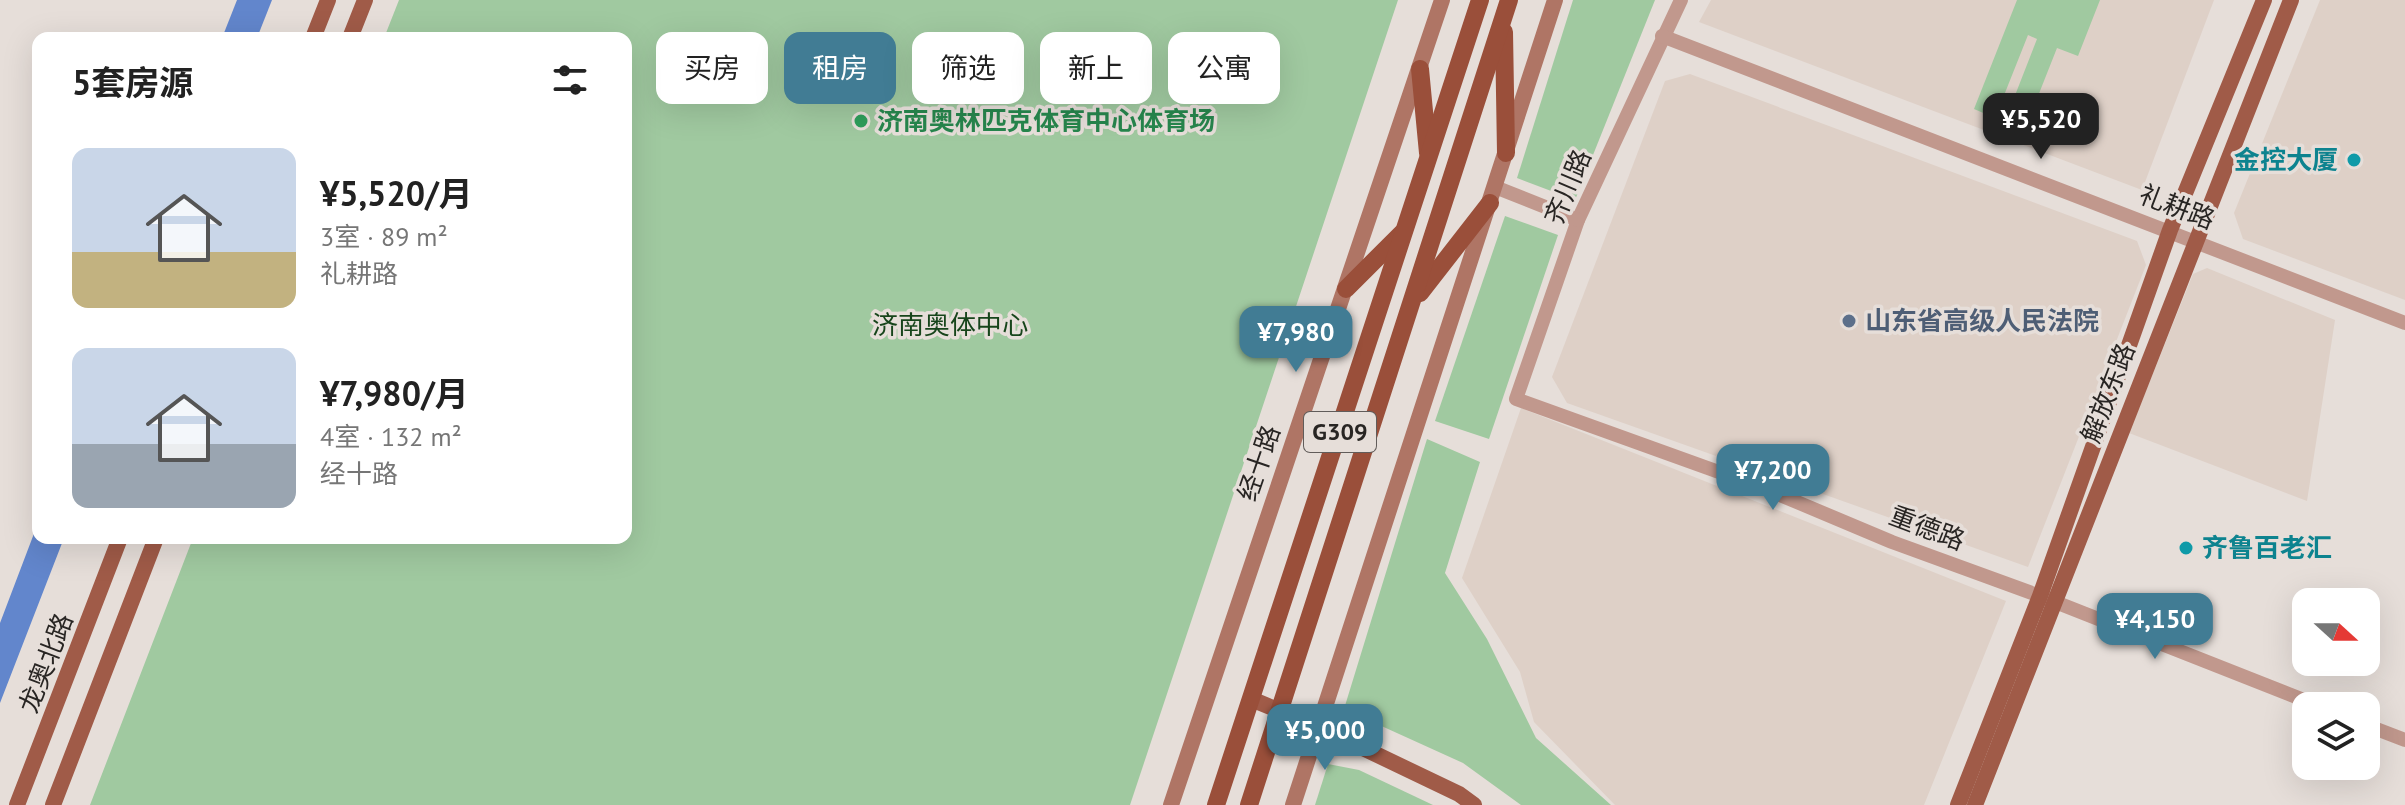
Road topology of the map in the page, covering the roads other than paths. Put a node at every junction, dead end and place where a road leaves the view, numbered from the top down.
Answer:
1 (328, 0) edge
2 (365, 0) edge
3 (1442, 0) edge
4 (1480, 0) edge
5 (1555, 0) edge
6 (1681, 0) edge
7 (2264, 0) edge
8 (2291, 0) edge
9 (1506, 8) edge
10 (315, 32) edge
11 (352, 32) edge
12 (1662, 36) junction
13 (1420, 69) junction
14 (1506, 153) junction
15 (1429, 164) junction
16 (1493, 195) junction
17 (1578, 220) junction
18 (1407, 228) junction
19 (2170, 230) junction
20 (2194, 239) junction
21 (1346, 289) junction
22 (1410, 305) junction
23 (2405, 323) edge
24 (1516, 399) joint
25 (118, 544) edge
26 (154, 544) edge
27 (2047, 599) junction
28 (2292, 695) edge
29 (1251, 699) junction
30 (1279, 711) junction
31 (1319, 727) junction
32 (2380, 730) edge
33 (2405, 740) edge
34 (17, 805) edge
35 (53, 805) edge
36 (1171, 805) edge
37 (1216, 805) edge
38 (1249, 805) edge
39 (1293, 805) edge
40 (1474, 805) edge
41 (1958, 805) edge
42 (1975, 805) edge

1 - 10 main road
2 - 11 main road
3 - 13 main road, 经十路
4 - 15 highway, G309
5 - 14 main road
6 - 12 street, 齐川路
7 - 19 main road, 解放东路
8 - 20 main road, 解放东路
9 - 14 highway
9 - 22 highway, G309
12 - 17 street, 齐川路
12 - 19 street, 礼耕路
13 - 15 highway
13 - 21 main road, 经十路
14 - 16 main road
15 - 18 highway, G309
16 - 17 street
16 - 22 highway
16 - 31 main road
17 - 24 street, 齐川路
18 - 21 highway
18 - 29 highway, G309
19 - 20 street, 礼耕路
19 - 27 main road, 解放东路
20 - 23 street, 礼耕路
20 - 27 main road, 解放东路
21 - 36 main road, 经十路
22 - 30 highway, G309
24 - 27 street, 重德路
25 - 34 main road, 龙奥北路
26 - 35 main road
27 - 28 street, 重德路
27 - 41 main road, 解放东路
27 - 42 main road, 解放东路
29 - 30 main road
29 - 37 highway, G309
30 - 31 main road
30 - 38 highway, G309
31 - 39 main road
31 - 40 main road
32 - 33 street

